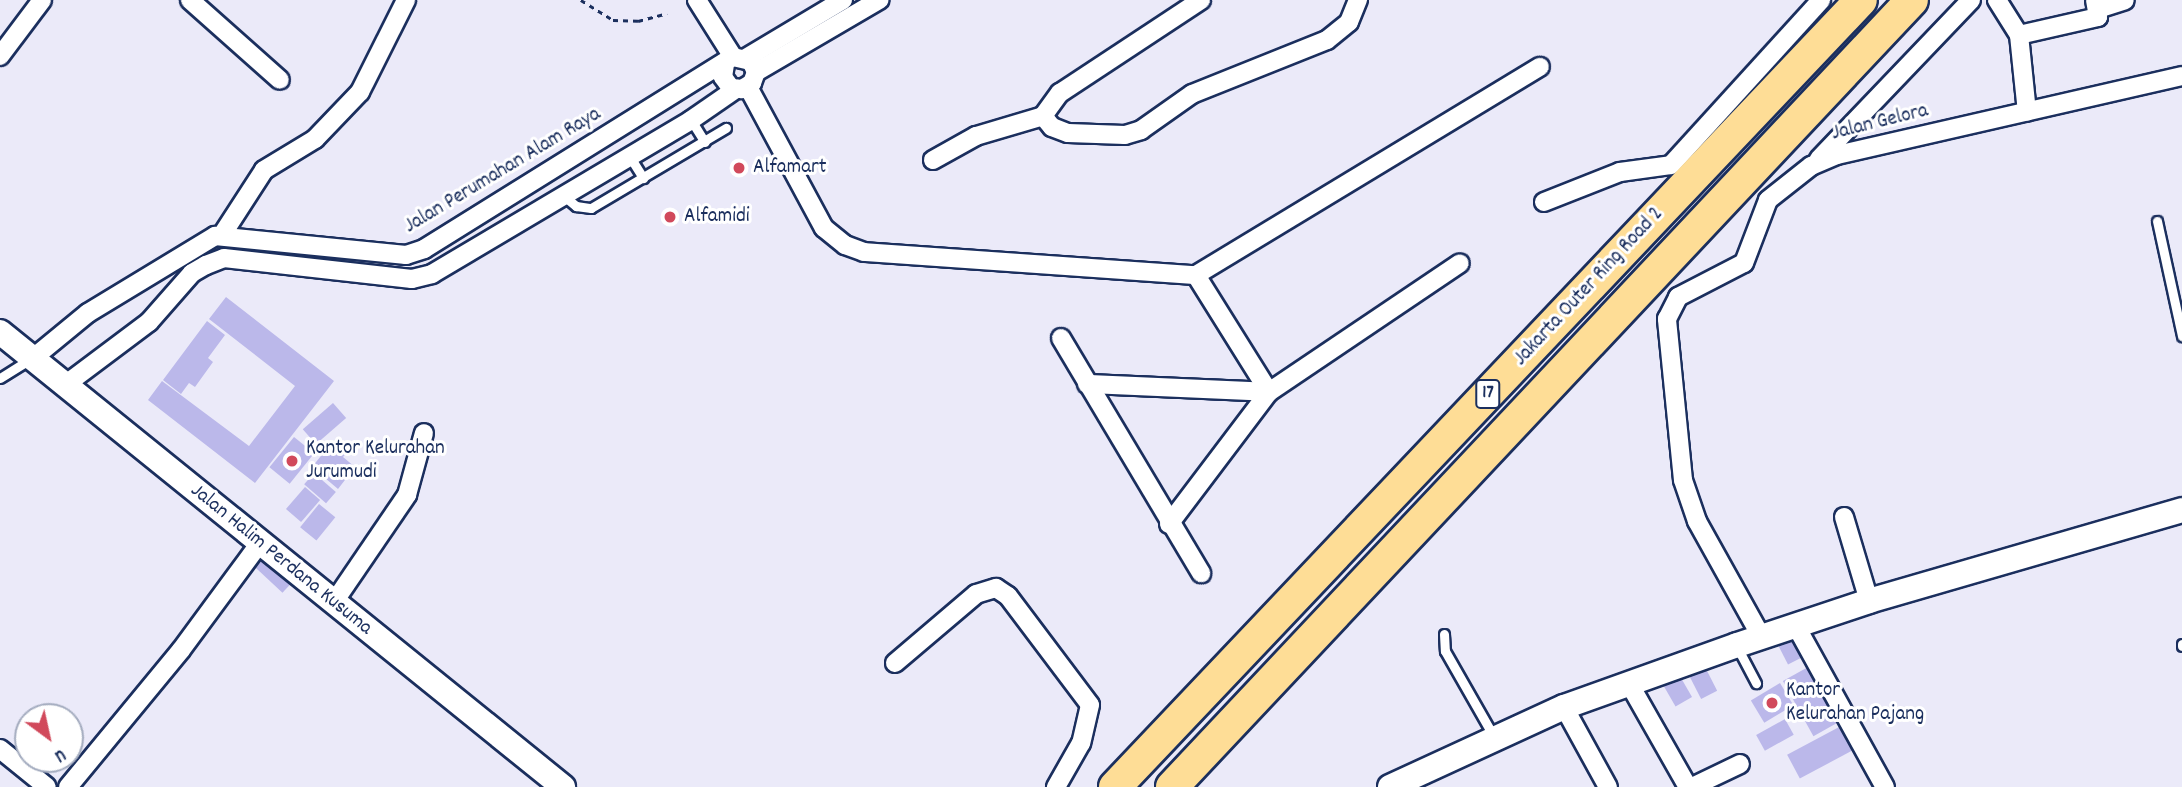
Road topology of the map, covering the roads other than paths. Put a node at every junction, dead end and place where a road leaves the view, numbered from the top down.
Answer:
1 (42, 0) edge
2 (190, 0) edge
3 (405, 0) edge
4 (697, 0) edge
5 (843, 0) edge
6 (879, 0) edge
7 (1201, 0) edge
8 (1358, 0) edge
9 (1821, 0) edge
10 (1861, 0) edge
11 (1912, 0) edge
12 (1971, 0) edge
13 (1997, 0) edge
14 (2125, 0) edge
15 (2096, 4) edge
16 (2019, 35) junction
17 (0, 56) edge
18 (1540, 67) dead end
19 (741, 71) junction
20 (2182, 76) edge
21 (280, 80) dead end
22 (2026, 112) junction
23 (1043, 116) junction
24 (691, 120) junction
25 (726, 128) dead end
26 (705, 142) junction
27 (630, 157) junction
28 (933, 160) dead end
29 (1811, 166) junction
30 (643, 178) junction
31 (564, 196) junction
32 (1544, 202) dead end
33 (2157, 221) dead end
34 (222, 235) junction
35 (424, 249) junction
36 (1460, 263) dead end
37 (432, 274) junction
38 (1195, 275) junction
39 (0, 332) edge
40 (2182, 336) edge
41 (1061, 338) dead end
42 (32, 359) junction
43 (0, 378) edge
44 (1087, 384) junction
45 (65, 385) junction
46 (1269, 392) junction
47 (424, 433) dead end
48 (2182, 510) edge
49 (1844, 517) dead end
50 (1169, 524) junction
51 (260, 543) junction
52 (1201, 573) dead end
53 (1868, 601) junction
54 (334, 602) junction
55 (1796, 626) junction
56 (1444, 634) dead end
57 (1762, 638) junction
58 (1737, 645) junction
59 (895, 663) dead end
60 (1756, 683) dead end
61 (1630, 685) junction
62 (1564, 707) junction
63 (1495, 739) junction
64 (0, 749) edge
65 (1740, 764) dead end
66 (557, 785) edge
67 (47, 787) edge
68 (68, 787) edge
69 (1056, 787) edge
70 (1115, 787) edge
71 (1172, 787) edge
72 (1390, 787) edge
73 (1608, 787) edge
74 (1690, 787) edge
75 (1885, 787) edge

1 - 17 street
2 - 21 street
3 - 34 street
4 - 19 street
5 - 19 street, Jalan Perumahan Alam Raya
6 - 19 street, Jalan Perumahan Alam Raya
7 - 23 street
8 - 23 street
9 - 32 street
10 - 70 highway, Jakarta Outer Ring Road 2 / 17
11 - 71 highway, Jakarta Outer Ring Road 2 / 17
12 - 29 street
13 - 16 street
14 - 15 street
15 - 16 street
16 - 22 street
18 - 38 street
19 - 24 street, Jalan Perumahan Alam Raya
19 - 35 street, Jalan Perumahan Alam Raya
19 - 38 street
20 - 22 street, Jalan Gelora
22 - 29 street, Jalan Gelora
23 - 28 street
24 - 26 lane
24 - 27 street, Jalan Perumahan Alam Raya
25 - 26 lane
26 - 30 lane
27 - 30 lane
27 - 31 street, Jalan Perumahan Alam Raya
29 - 57 street, Jalan Gelora
30 - 31 lane
31 - 37 street, Jalan Perumahan Alam Raya
33 - 40 lane
34 - 35 street, Jalan Perumahan Alam Raya
34 - 42 street, Jalan Perumahan Alam Raya
35 - 37 street
36 - 46 street
37 - 45 street, Jalan Perumahan Alam Raya
38 - 46 street
39 - 42 street, Jalan Halim Perdana Kusuma
41 - 44 street
42 - 43 lane
42 - 45 street, Jalan Halim Perdana Kusuma
44 - 46 street
44 - 50 street
45 - 51 street, Jalan Halim Perdana Kusuma
46 - 50 street
47 - 54 street
48 - 53 street
49 - 53 street
50 - 52 street
51 - 54 street, Jalan Halim Perdana Kusuma
51 - 68 street
53 - 55 street
54 - 66 street, Jalan Halim Perdana Kusuma
55 - 57 street
55 - 75 street
56 - 63 lane
57 - 58 street
58 - 60 lane
58 - 61 street
59 - 69 street
61 - 62 street
61 - 74 street
62 - 63 street
62 - 73 street
63 - 72 street
64 - 67 street
65 - 74 street

